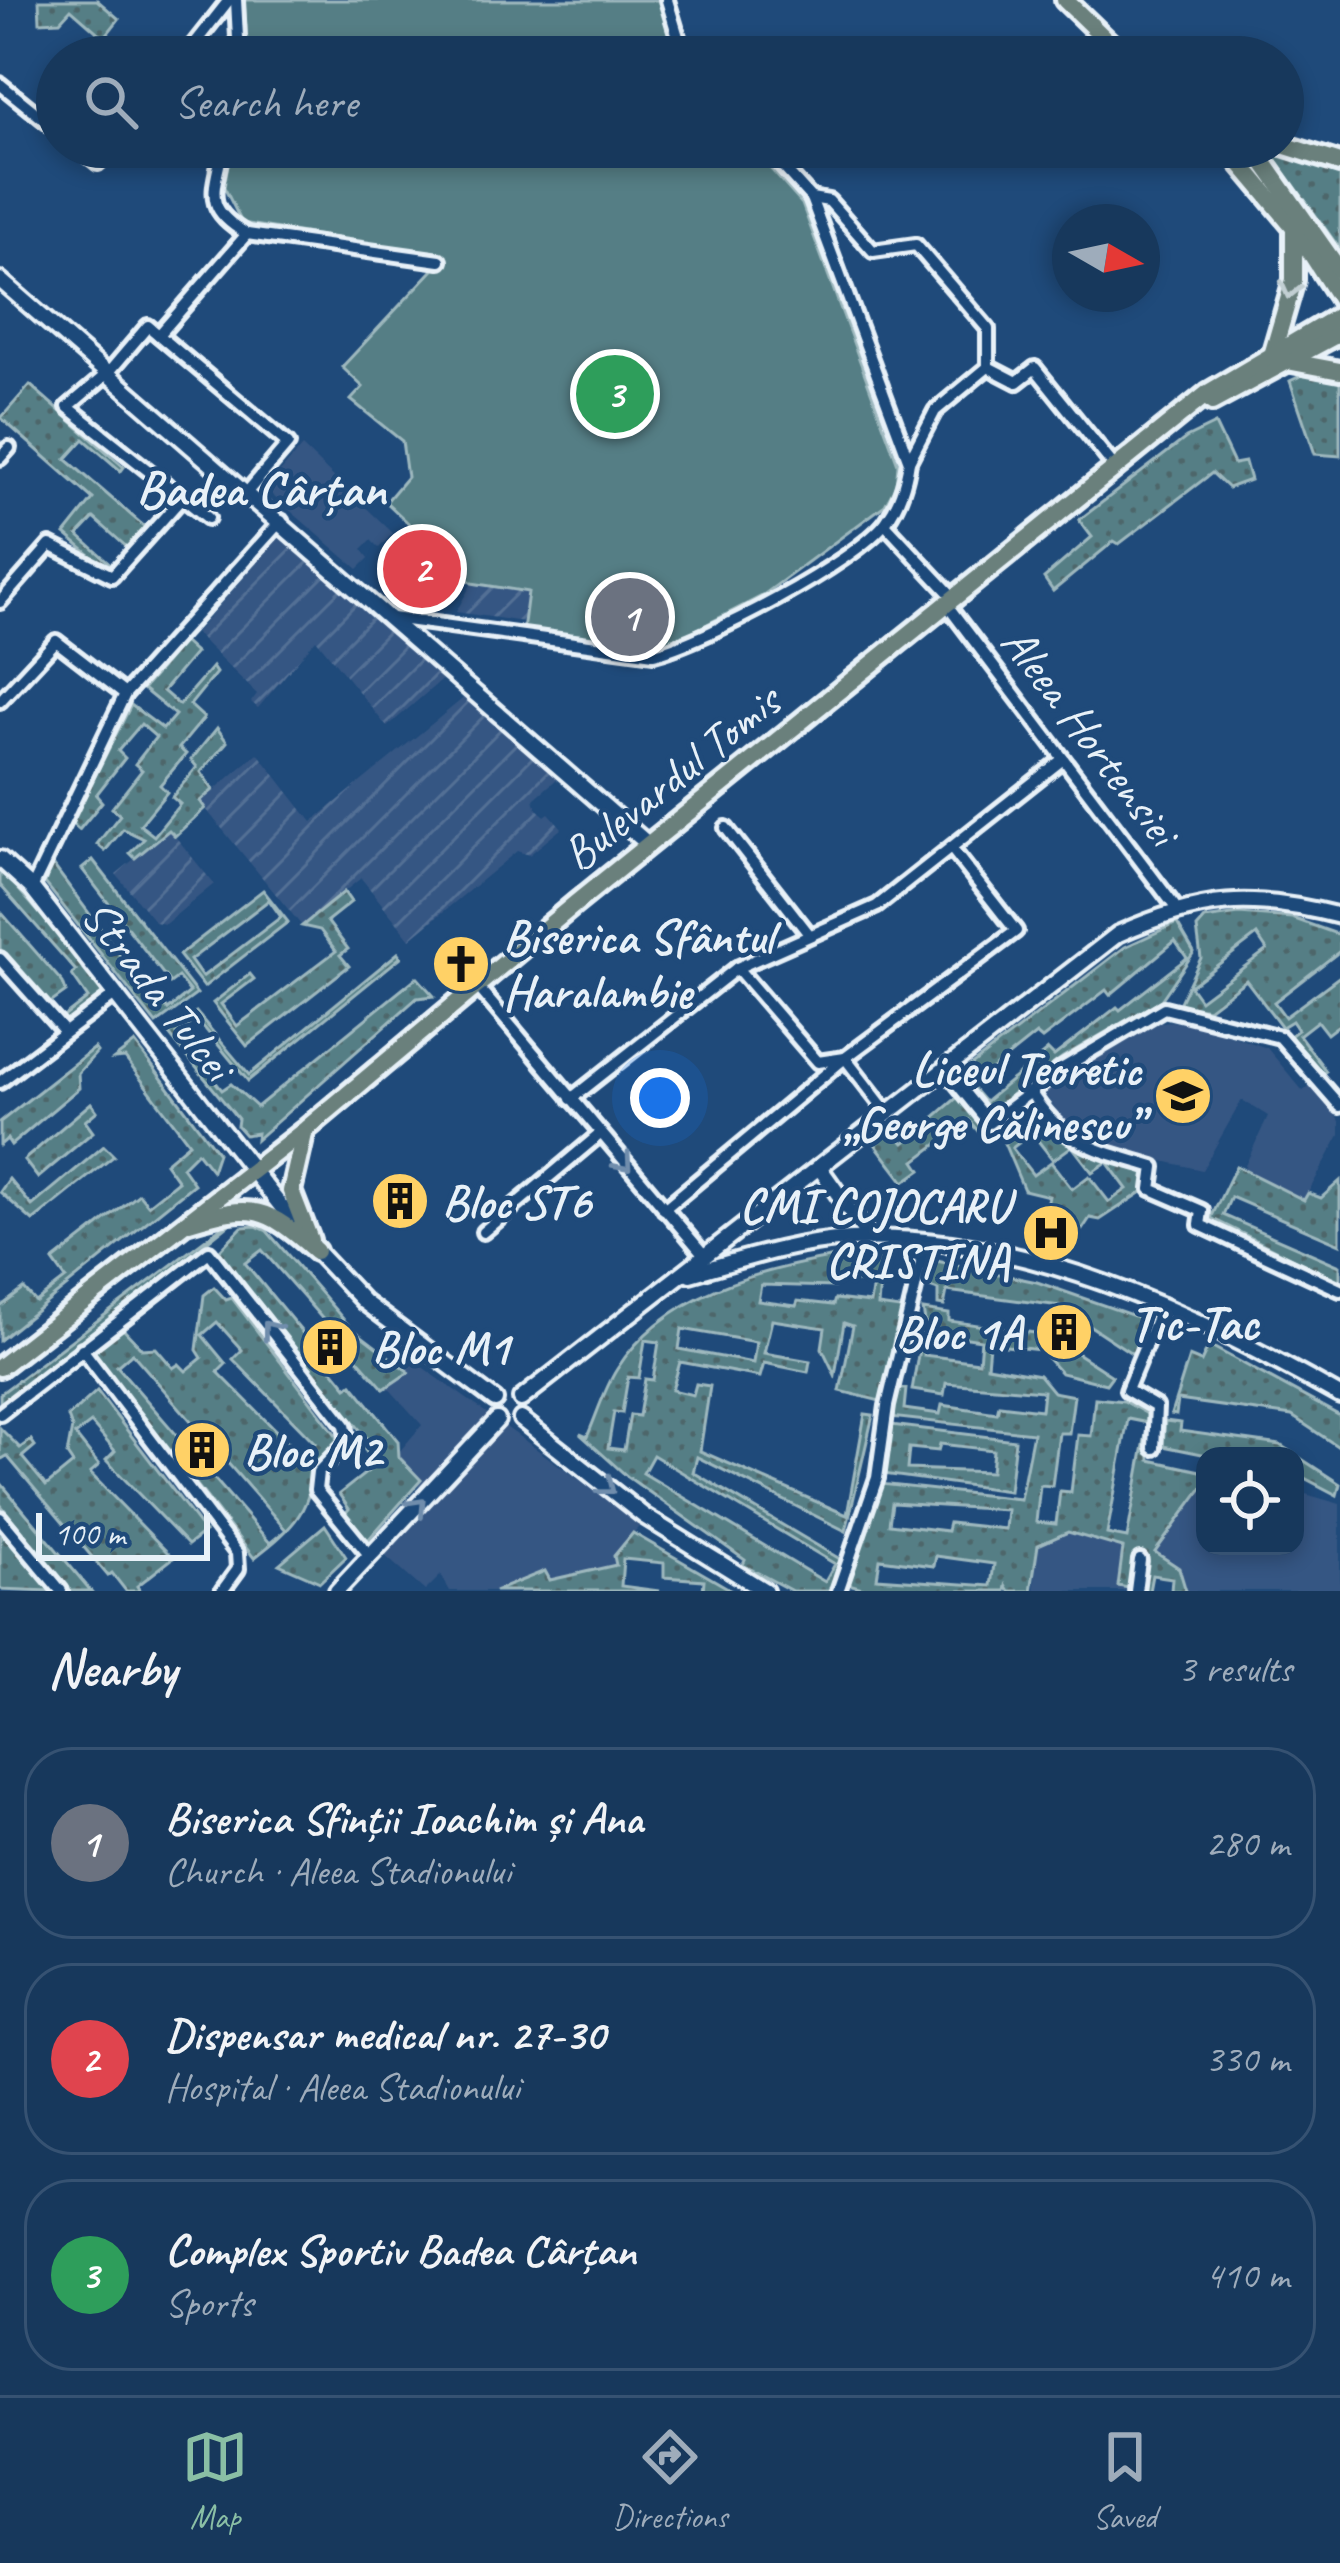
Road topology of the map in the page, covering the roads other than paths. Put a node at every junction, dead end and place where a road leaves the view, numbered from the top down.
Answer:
1 (232, 0) edge
2 (667, 0) edge
3 (1065, 0) edge
4 (1080, 0) edge
5 (202, 36) edge
6 (236, 36) edge
7 (678, 36) edge
8 (1102, 36) edge
9 (1117, 36) edge
10 (0, 84) edge
11 (36, 113) edge
12 (1304, 152) edge
13 (1340, 163) edge
14 (219, 168) edge
15 (784, 168) edge
16 (1245, 168) edge
17 (1267, 168) edge
18 (812, 198) junction
19 (1294, 227) junction
20 (248, 234) junction
21 (440, 261) dead end
22 (1340, 271) edge
23 (0, 280) edge
24 (1340, 298) edge
25 (1340, 315) edge
26 (1340, 333) edge
27 (159, 335) junction
28 (1280, 357) junction
29 (988, 367) junction
30 (1340, 371) edge
31 (109, 372) junction
32 (909, 461) junction
33 (1117, 470) junction
34 (248, 491) junction
35 (181, 499) junction
36 (208, 518) dead end
37 (281, 520) junction
38 (885, 524) junction
39 (0, 602) edge
40 (951, 602) junction
41 (392, 619) junction
42 (124, 694) junction
43 (2, 696) edge
44 (1063, 759) junction
45 (726, 828) dead end
46 (649, 845) junction
47 (951, 848) junction
48 (0, 859) edge
49 (32, 888) junction
50 (1176, 908) junction
51 (1340, 916) edge
52 (808, 933) junction
53 (0, 959) edge
54 (737, 968) junction
55 (477, 986) junction
56 (116, 994) junction
57 (64, 1031) junction
58 (845, 1058) junction
59 (944, 1067) junction
60 (0, 1082) edge
61 (1030, 1091) junction
62 (571, 1100) junction
63 (1340, 1106) edge
64 (886, 1112) junction
65 (306, 1129) junction
66 (599, 1135) junction
67 (819, 1166) junction
68 (252, 1171) junction
69 (664, 1209) junction
70 (179, 1225) junction
71 (483, 1232) dead end
72 (870, 1239) junction
73 (926, 1242) junction
74 (316, 1251) junction
75 (705, 1256) junction
76 (680, 1276) junction
77 (1340, 1290) edge
78 (1162, 1305) junction
79 (82, 1349) junction
80 (0, 1367) edge
81 (1340, 1396) edge
82 (521, 1399) junction
83 (494, 1400) junction
84 (0, 1414) edge
85 (521, 1419) junction
86 (496, 1420) junction
87 (1154, 1448) dead end
88 (0, 1518) edge
89 (370, 1556) junction
90 (1140, 1560) dead end
91 (341, 1590) edge
92 (61, 1591) edge
93 (222, 1591) edge
94 (765, 1591) edge
95 (838, 1591) edge
96 (1136, 1591) edge

1 - 5 street
1 - 6 street
2 - 7 street
3 - 8 main road
4 - 9 main road
10 - 11 street
12 - 13 main road
14 - 20 street
15 - 18 street
16 - 19 main road
17 - 22 main road
18 - 29 street
18 - 32 street
19 - 24 main road
19 -> 28 main road
20 - 21 street
20 - 27 street
23 - 31 street
25 - 28 main road, Bulevardul Tomis
26 - 28 main road, Bulevardul Tomis
27 - 31 street
27 - 34 street
28 - 30 main road
28 - 33 main road, Bulevardul Tomis
29 - 32 street
29 - 33 street
31 - 34 street
31 - 35 street
32 - 38 street
33 - 40 main road, Bulevardul Tomis
34 - 37 street
35 - 36 street
35 - 39 street
37 - 41 street
37 - 42 street
38 - 40 street, Aleea Hortensiei
38 - 41 street
40 - 44 street, Aleea Hortensiei
40 - 46 main road, Bulevardul Tomis
41 - 46 street
42 - 43 street
42 - 49 street
44 - 47 street
44 - 50 street, Aleea Hortensiei
45 - 52 street
46 - 55 main road, Bulevardul Tomis
47 - 52 street
47 - 58 street
48 - 49 street, Strada Tulcei
49 - 56 street, Strada Tulcei
50 - 51 street
50 - 59 street
52 - 54 street
53 - 57 street
54 - 58 street
54 - 62 street
55 - 62 street
55 - 65 main road, Bulevardul Tomis
56 - 57 street
56 - 68 street, Strada Tulcei
57 - 60 street
58 - 64 street
58 - 69 street
59 - 61 street
59 - 64 street
61 - 63 street
61 - 77 street
62 - 66 street
64 - 67 street
65 - 68 main road, Bulevardul Tomis
65 - 74 main road
66 -> 69 street
66 - 71 street
67 - 72 street
67 - 75 street
68 - 70 main road, Bulevardul Tomis
68 - 74 street, Strada Tulcei
69 - 75 street
70 - 74 main road
70 - 80 main road, Bulevardul Tomis
72 - 73 street
72 - 76 street
73 - 78 street
73 - 95 street
74 - 83 street, Strada Tulcei
75 - 76 street
76 - 82 street
78 - 81 street
78 - 87 street
79 - 84 street
89 -> 79 street
79 - 93 street
82 - 83 street
82 - 85 street
83 - 86 street
85 - 86 street
85 -> 94 street
89 -> 86 street
88 - 92 street
89 - 91 street
90 - 96 street

